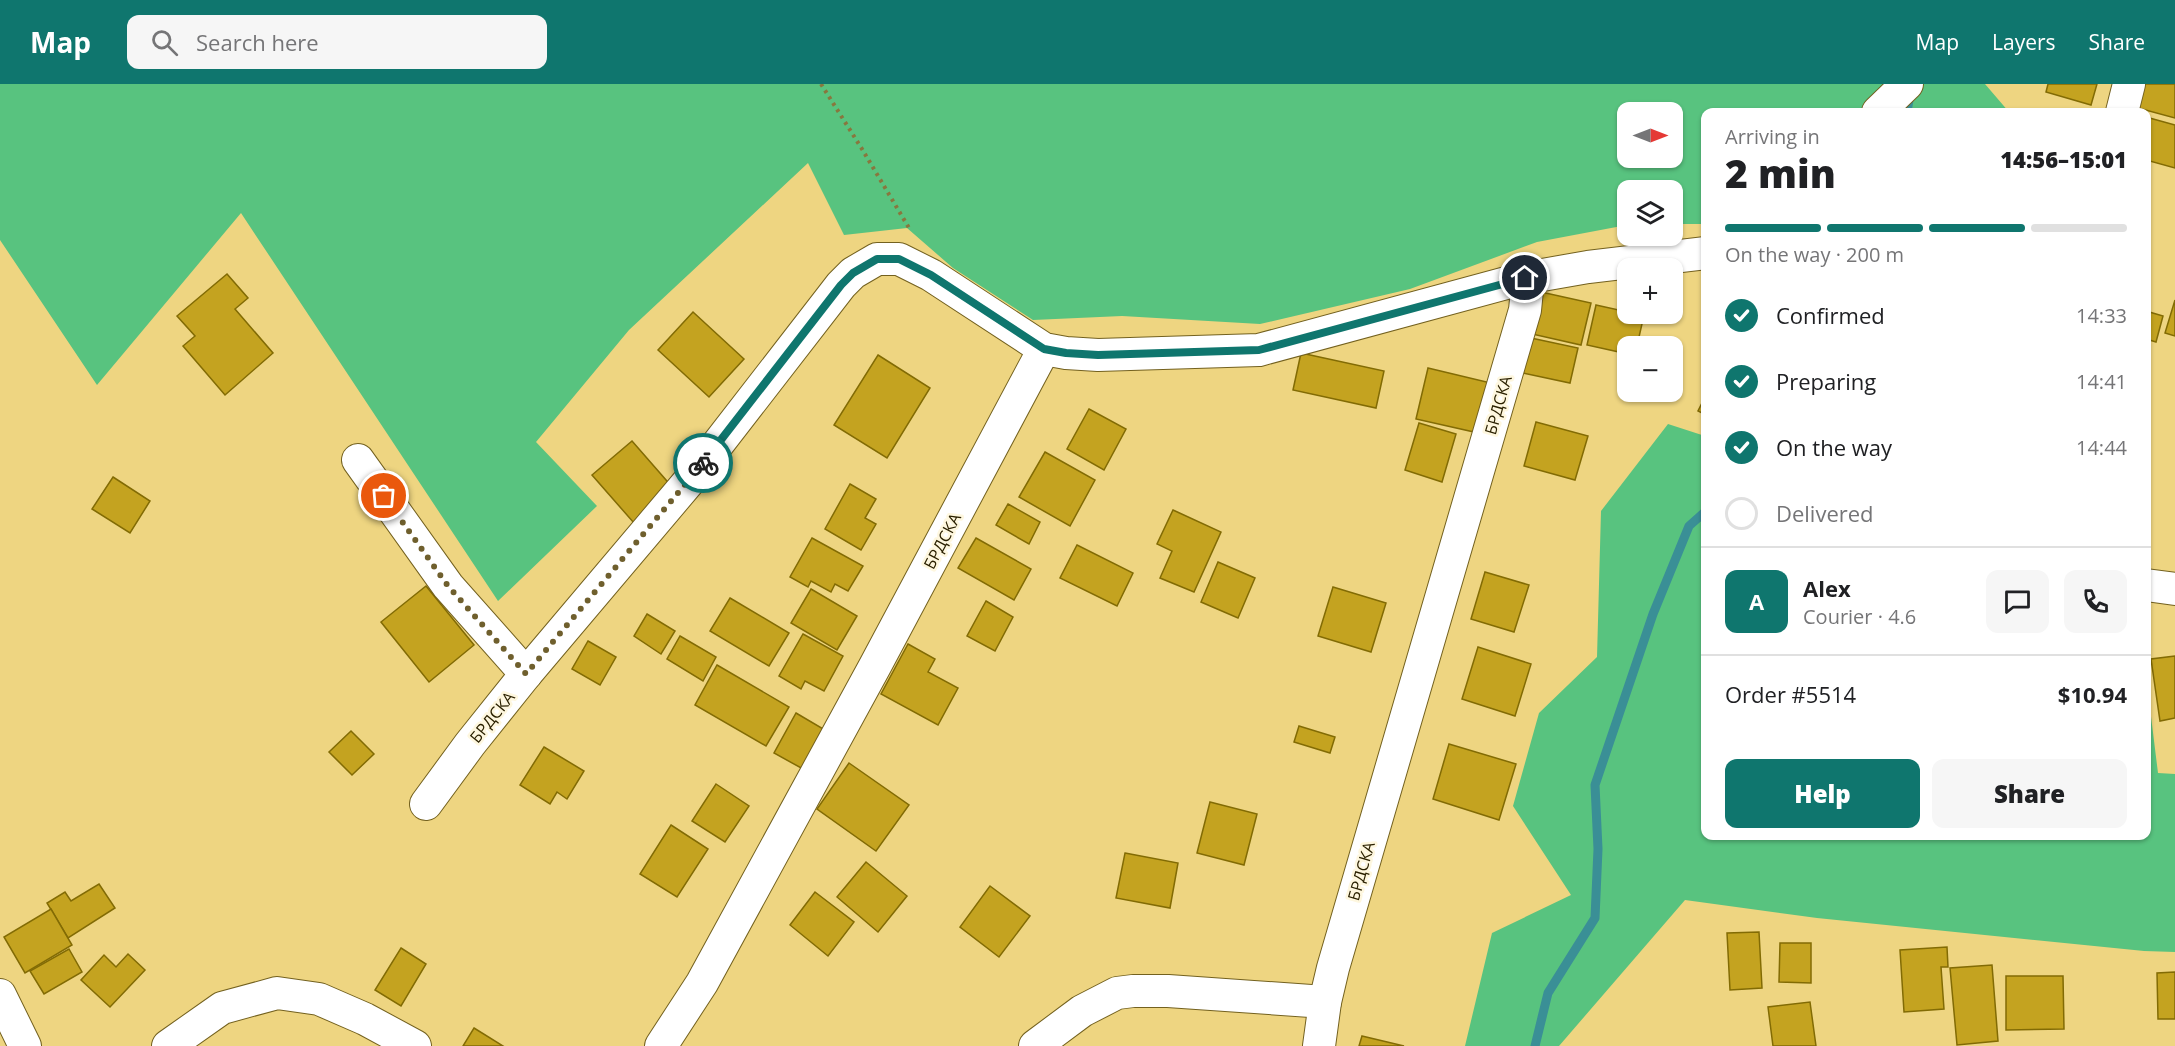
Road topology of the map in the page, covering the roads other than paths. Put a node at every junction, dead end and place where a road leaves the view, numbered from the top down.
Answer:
1 (1907, 84) edge
2 (2128, 84) edge
3 (1882, 108) edge
4 (2123, 108) edge
5 (1701, 254) edge
6 (1525, 278) junction
7 (1044, 349) junction
8 (358, 460) dead end
9 (2151, 586) edge
10 (2175, 588) edge
11 (526, 674) junction
12 (426, 804) dead end
13 (0, 995) edge
14 (1325, 1002) junction
15 (405, 1044) edge
16 (25, 1046) edge
17 (168, 1046) edge
18 (661, 1046) edge
19 (1035, 1046) edge
20 (1319, 1046) edge

1 - 3 street
2 - 4 street
5 - 6 street
6 - 7 street, БРДСКА
6 - 14 street, БРДСКА
7 - 11 street, БРДСКА
7 - 18 street, БРДСКА
8 - 11 street
9 - 10 street
11 - 12 street, БРДСКА
13 - 16 street
14 - 19 street
14 - 20 street, БРДСКА
15 - 17 street

